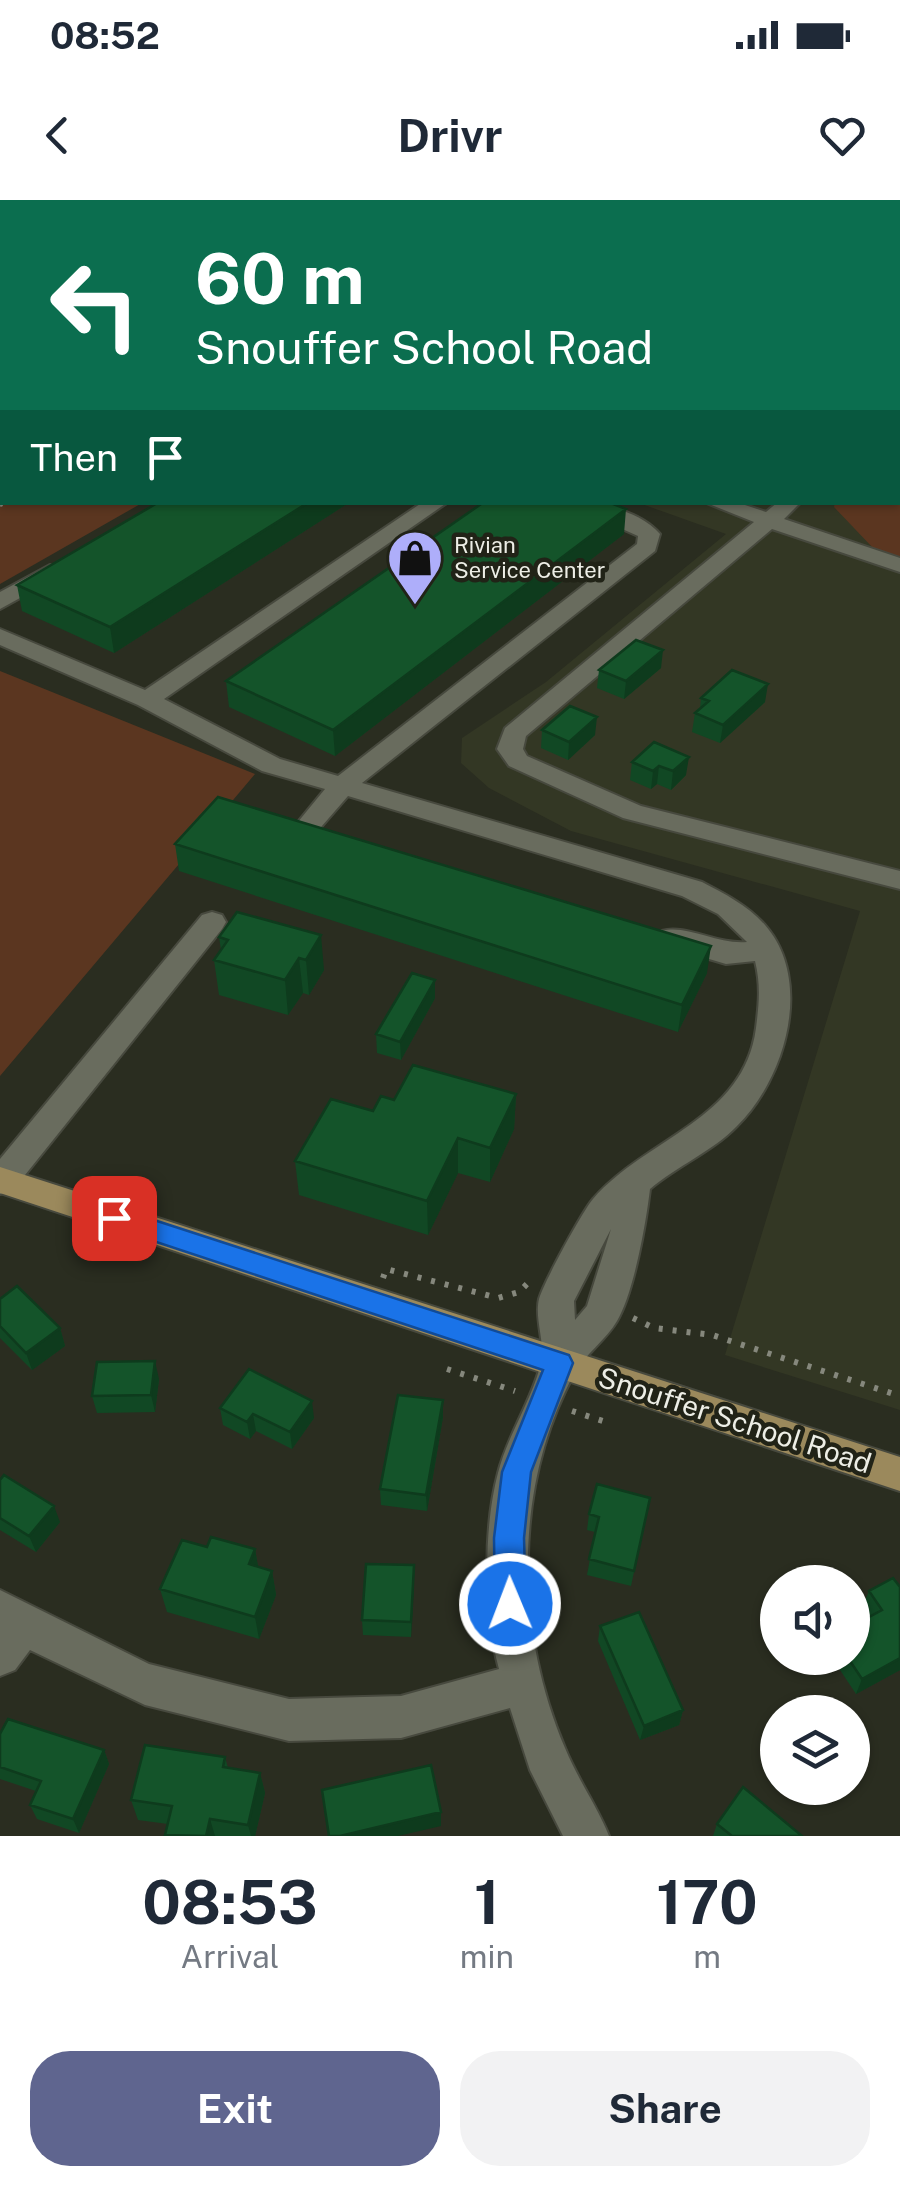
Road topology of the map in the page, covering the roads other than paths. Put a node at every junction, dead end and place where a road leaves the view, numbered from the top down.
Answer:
1 (434, 505) edge
2 (581, 505) edge
3 (722, 505) edge
4 (788, 505) edge
5 (768, 522) junction
6 (68, 562) edge
7 (900, 565) edge
8 (0, 602) edge
9 (0, 636) edge
10 (146, 700) junction
11 (342, 786) junction
12 (277, 820) edge
13 (306, 828) junction
14 (344, 840) edge
15 (900, 880) edge
16 (212, 922) dead end
17 (650, 932) edge
18 (766, 950) junction
19 (1, 1180) edge
20 (560, 1363) junction
21 (900, 1474) edge
22 (8, 1630) edge
23 (523, 1684) junction
24 (587, 1836) edge

1 - 10 street
2 - 11 street
3 - 5 street
4 - 5 street
5 - 7 street
5 - 15 street
6 - 8 street
9 - 10 street
10 - 11 street
11 - 13 street
11 - 18 street
12 - 13 street
13 - 14 street
16 - 19 street
17 - 18 street
18 - 20 street
19 - 20 main road, Snouffer School Road
20 - 21 main road, Snouffer School Road
20 - 23 street
22 - 23 street
23 - 24 street

